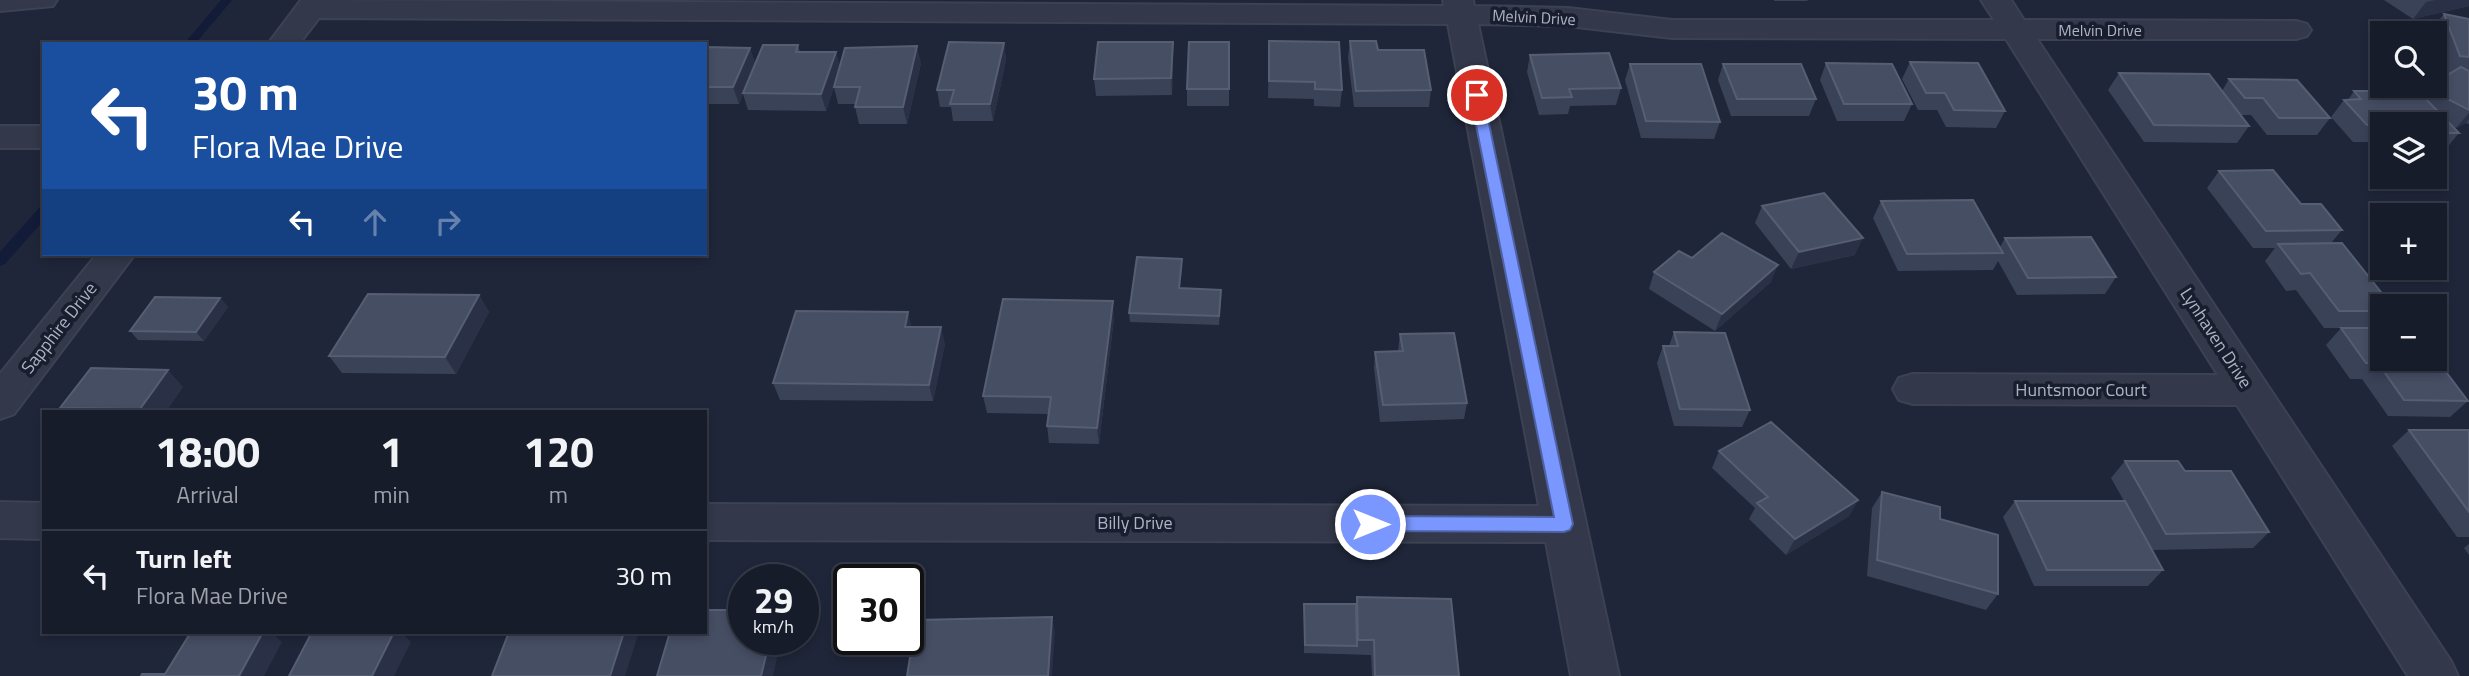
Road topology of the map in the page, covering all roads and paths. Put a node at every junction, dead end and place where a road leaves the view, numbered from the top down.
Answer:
1 (42, 0) edge
2 (0, 2) edge
3 (314, 5) edge
4 (1459, 7) edge
5 (2007, 15) edge
6 (2295, 30) dead end
7 (285, 42) edge
8 (0, 137) edge
9 (42, 137) edge
10 (115, 256) edge
11 (1913, 389) dead end
12 (2250, 390) junction
13 (0, 403) edge
14 (0, 520) edge
15 (42, 520) edge
16 (707, 522) edge
17 (1564, 524) junction
18 (1595, 676) edge
19 (2434, 676) edge

1 - 2 street
3 - 4 street, Melvin Drive
3 - 7 street
4 - 5 street, Melvin Drive
4 - 17 street
5 - 6 street, Melvin Drive
5 - 12 street, Lynhaven Drive
8 - 9 street
10 - 13 street, Sapphire Drive
11 - 12 street, Huntsmoor Court
12 - 19 street, Lynhaven Drive
14 - 15 street
16 - 17 street, Billy Drive
17 - 18 street

